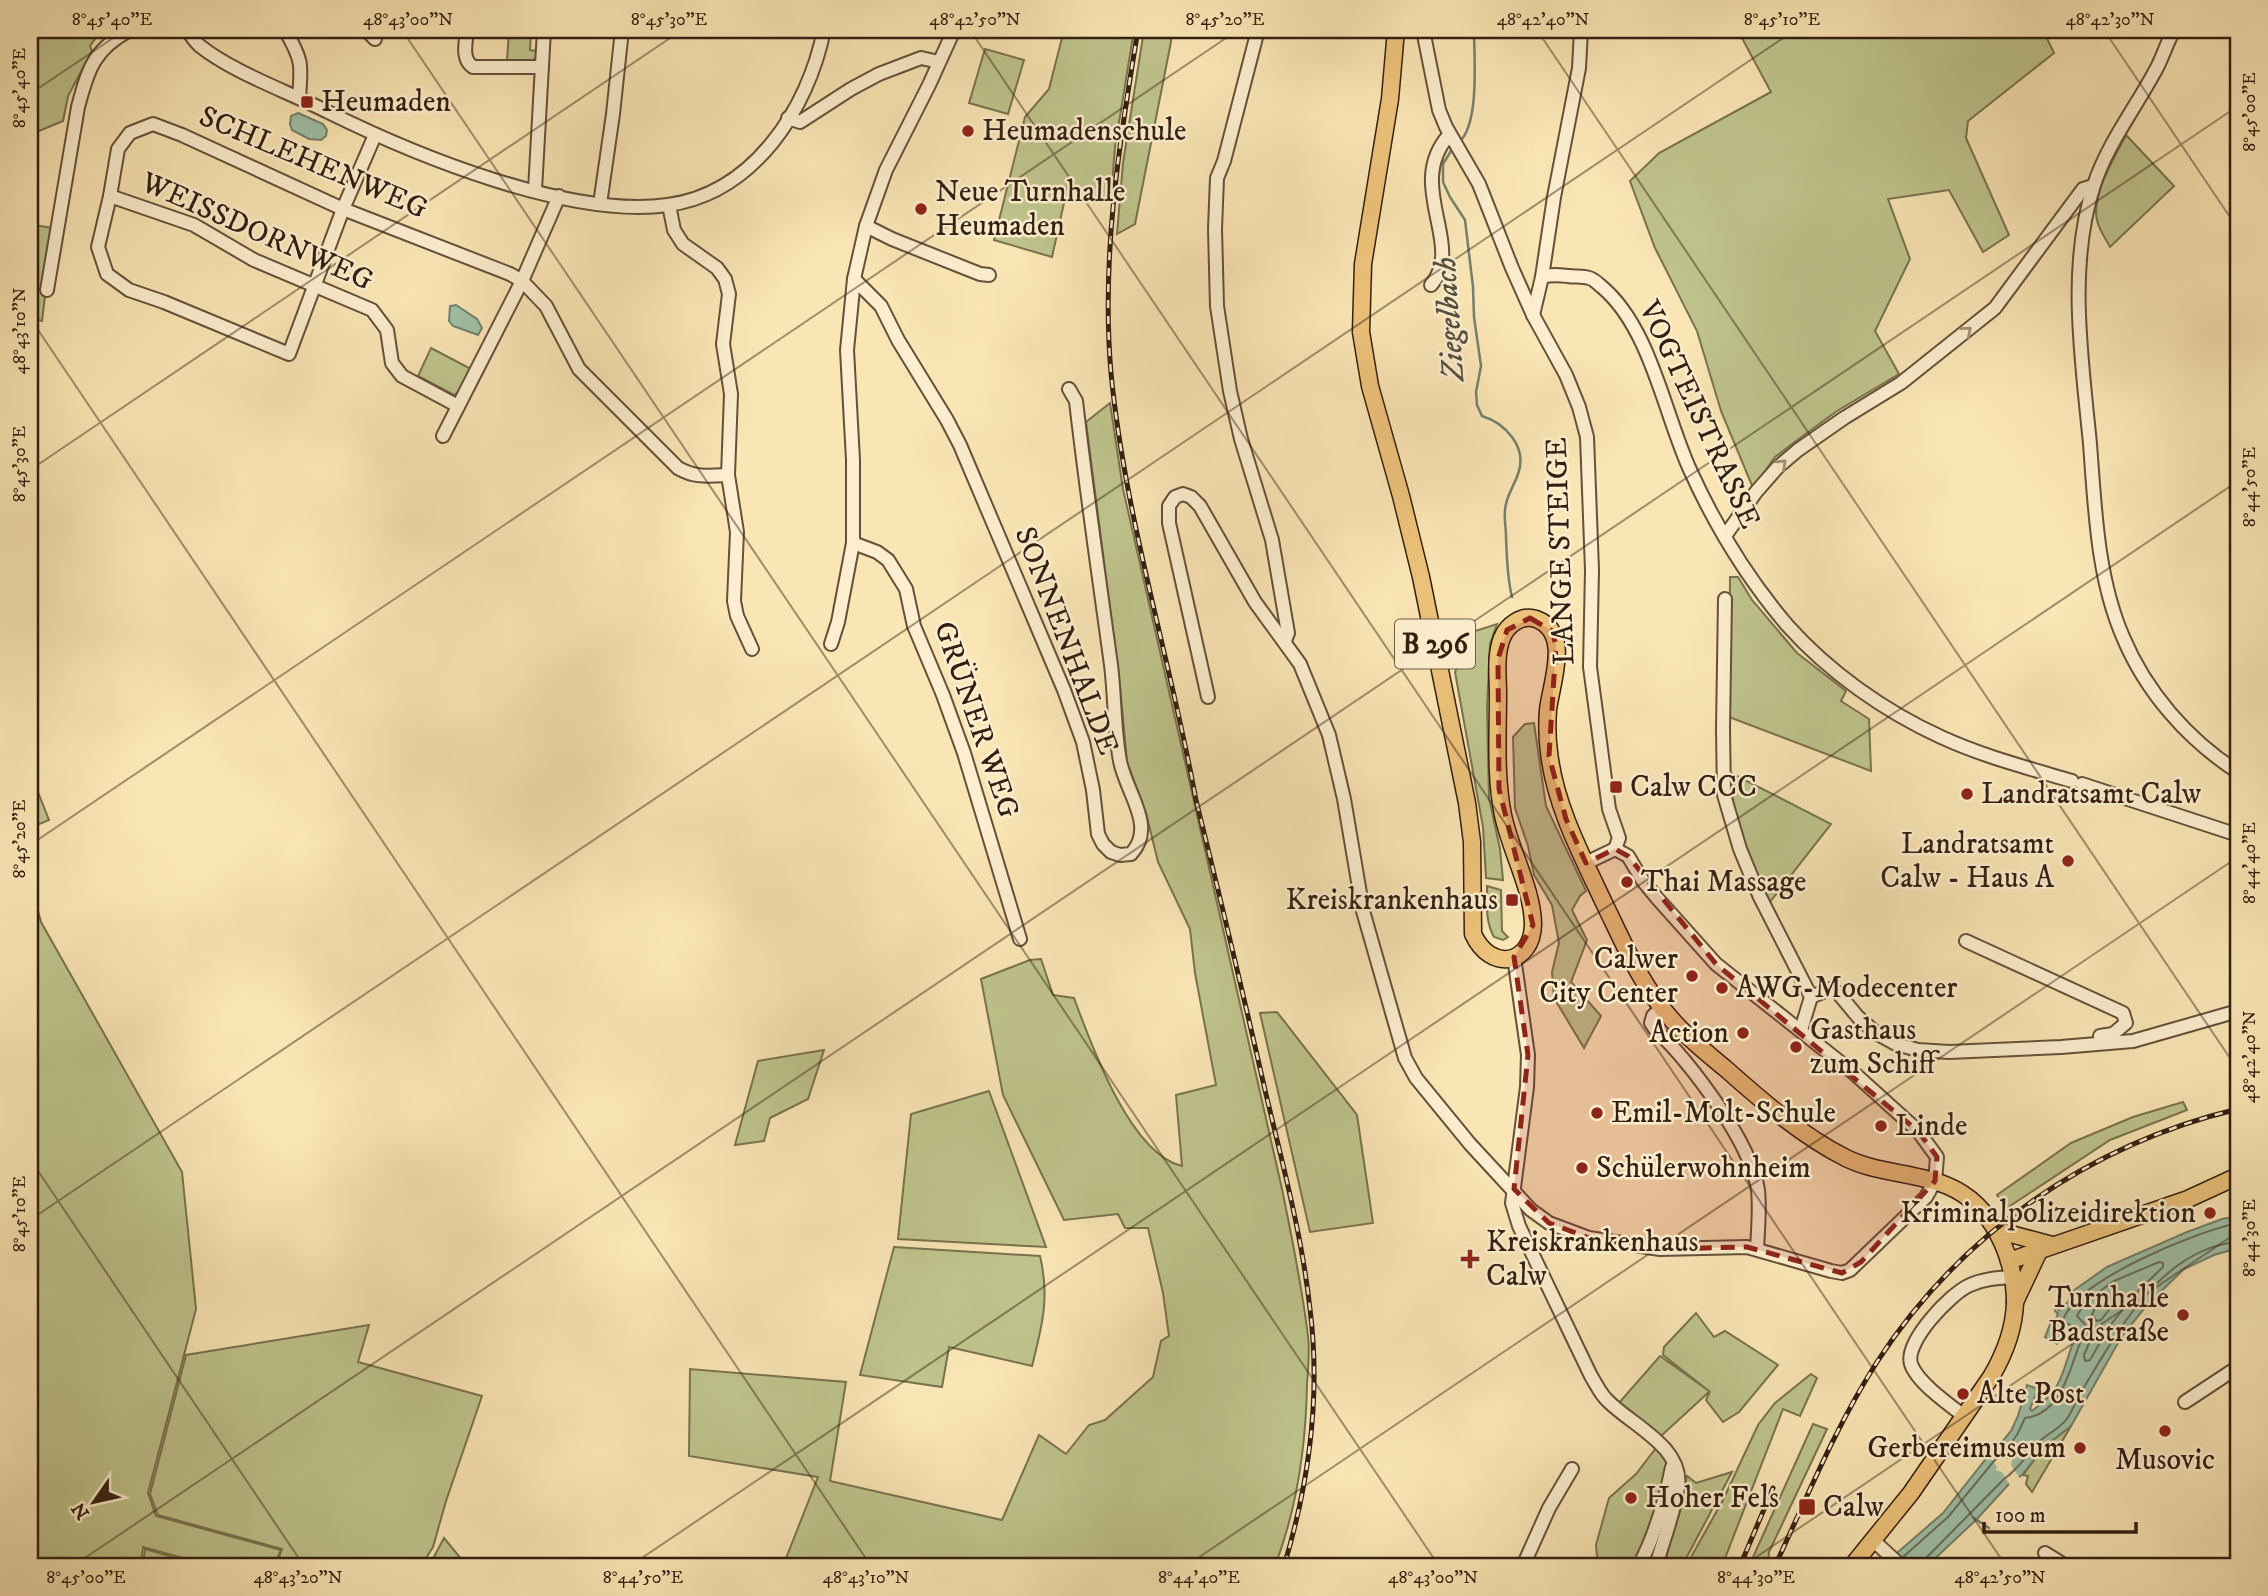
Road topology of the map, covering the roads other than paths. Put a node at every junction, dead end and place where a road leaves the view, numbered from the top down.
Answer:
1 (130, 30) edge
2 (187, 30) edge
3 (285, 30) edge
4 (467, 30) edge
5 (544, 30) edge
6 (622, 30) edge
7 (824, 30) edge
8 (954, 30) edge
9 (1258, 30) edge
10 (1396, 30) edge
11 (1423, 30) edge
12 (1581, 30) edge
13 (2174, 30) edge
14 (939, 62) junction
15 (542, 67) junction
16 (299, 97) junction
17 (788, 118) junction
18 (375, 135) junction
19 (1449, 136) junction
20 (2093, 186) junction
21 (535, 190) junction
22 (110, 196) junction
23 (559, 197) junction
24 (600, 204) junction
25 (668, 205) junction
26 (344, 209) junction
27 (866, 226) junction
28 (989, 275) dead end
29 (1542, 277) junction
30 (855, 279) junction
31 (522, 281) junction
32 (1431, 285) dead end
33 (313, 286) junction
34 (47, 290) dead end
35 (1533, 315) junction
36 (1069, 390) dead end
37 (458, 406) junction
38 (443, 436) dead end
39 (728, 475) junction
40 (1725, 536) junction
41 (853, 543) junction
42 (1725, 599) dead end
43 (1285, 641) junction
44 (831, 644) dead end
45 (752, 649) dead end
46 (1208, 697) dead end
47 (2238, 772) edge
48 (2238, 835) edge
49 (1615, 849) junction
50 (1586, 863) junction
51 (1020, 939) dead end
52 (1966, 941) dead end
53 (1514, 957) junction
54 (1811, 997) junction
55 (1661, 1008) junction
56 (2238, 1011) edge
57 (1801, 1030) junction
58 (2061, 1047) junction
59 (2238, 1176) edge
60 (1935, 1181) junction
61 (1514, 1189) junction
62 (1996, 1230) junction
63 (2047, 1248) junction
64 (1758, 1249) junction
65 (2010, 1269) junction
66 (2015, 1303) junction
67 (2238, 1367) edge
68 (2185, 1402) dead end
69 (1964, 1416) junction
70 (1674, 1460) junction
71 (1572, 1469) dead end
72 (1874, 1541) junction
73 (2045, 1553) dead end
74 (1523, 1566) edge
75 (1640, 1566) edge
76 (1656, 1566) edge
77 (1852, 1566) edge
78 (1901, 1566) edge
79 (2066, 1566) edge

1 - 34 street
2 - 16 street
3 - 16 street
4 - 15 street
5 - 15 street
6 - 24 street
7 - 17 street
8 - 14 street
9 - 43 street
10 - 53 main road, B 296
11 - 19 street, LANGE STEIGE
12 - 29 street
13 - 20 street
14 - 17 street
14 - 27 street
15 - 21 street
16 - 18 street
17 - 25 street
18 - 21 street
18 - 26 street
19 - 32 street
19 - 35 street, LANGE STEIGE
40 -> 20 street
20 - 47 street
21 - 23 street
22 - 26 street, SCHLEHENWEG
22 - 33 street, WEISSDORNWEG
22 - 33 street, SCHLEHENWEG
23 - 24 street
23 - 31 street
24 - 25 street
25 - 39 street
26 - 31 street, SCHLEHENWEG
26 - 33 street
27 - 28 street
27 - 30 street
29 - 35 street
29 - 40 street, VOGTEISTRASSE
30 - 36 street, SONNENHALDE
30 - 41 street
31 - 37 street
31 - 39 street, SCHLEHENWEG
33 - 37 street, WEISSDORNWEG
35 - 49 street, LANGE STEIGE
37 - 38 street
39 - 45 street
40 - 48 street, VOGTEISTRASSE
41 - 44 street
41 - 51 street, GRÜNER WEG
42 - 54 street
43 - 46 street
43 - 61 street
49 - 50 street
49 - 57 street
50 - 53 main road, B 296
50 - 55 main road, B 296
52 - 58 street
53 - 61 street
54 - 57 street
54 - 58 street
55 - 60 main road, B 296
55 - 64 street
56 - 58 street
57 - 60 street
59 - 63 main road
60 - 62 main road, B 296
60 - 64 street
61 - 64 street
61 - 70 street
62 - 63 main road
62 - 65 main road, B 296
63 - 65 main road
63 - 66 main road
65 - 66 main road, B 296
65 - 69 street
66 - 69 main road, B 296
67 - 68 street
69 - 72 main road, B 296
70 - 75 street
70 - 76 street
71 - 74 street
72 - 77 main road, B 296
72 - 78 street
73 - 79 street

